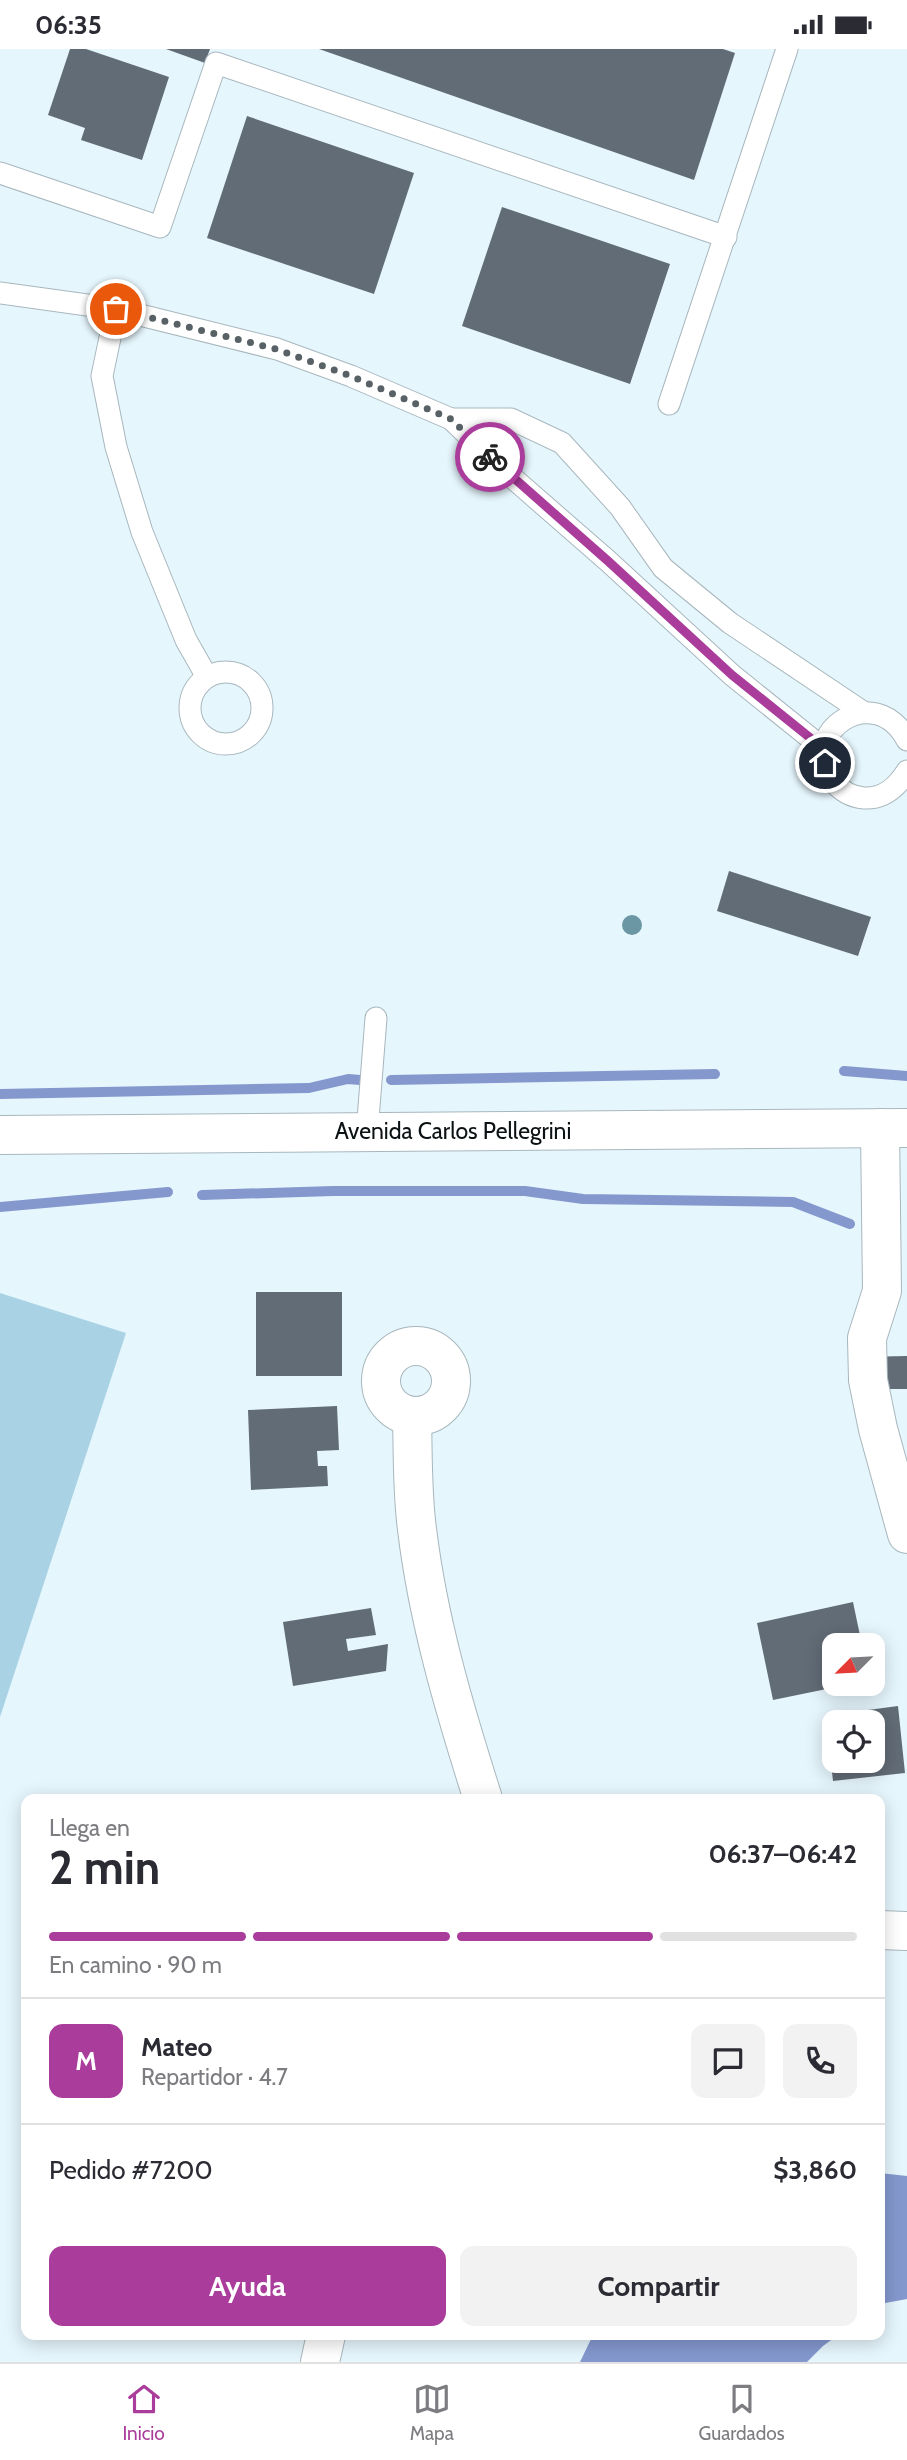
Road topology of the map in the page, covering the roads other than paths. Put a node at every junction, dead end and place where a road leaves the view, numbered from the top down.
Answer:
1 (787, 49) edge
2 (0, 173) edge
3 (726, 237) junction
4 (0, 293) edge
5 (116, 309) junction
6 (669, 404) dead end
7 (451, 419) junction
8 (207, 677) dead end
9 (863, 712) junction
10 (905, 732) edge
11 (824, 749) junction
12 (907, 771) edge
13 (376, 1018) dead end
14 (893, 1128) edge
15 (367, 1132) junction
16 (0, 1135) edge
17 (894, 1291) edge
18 (412, 1417) dead end
19 (896, 1453) edge
20 (907, 1534) edge
21 (481, 1794) edge
22 (885, 1930) edge
23 (907, 1931) edge
24 (325, 2340) edge
25 (320, 2362) edge

1 - 3 lane
2 - 3 lane
3 - 6 lane
4 - 5 lane
5 - 7 lane
5 - 8 lane
7 - 9 lane
7 - 11 lane
9 - 10 lane
9 - 11 lane
11 - 12 lane
13 - 15 lane
14 - 15 main road, Avenida Carlos Pellegrini
14 - 17 main road
15 - 16 main road, Avenida Carlos Pellegrini
17 - 19 main road
18 - 21 main road
19 - 20 main road
22 - 23 main road
24 - 25 main road

